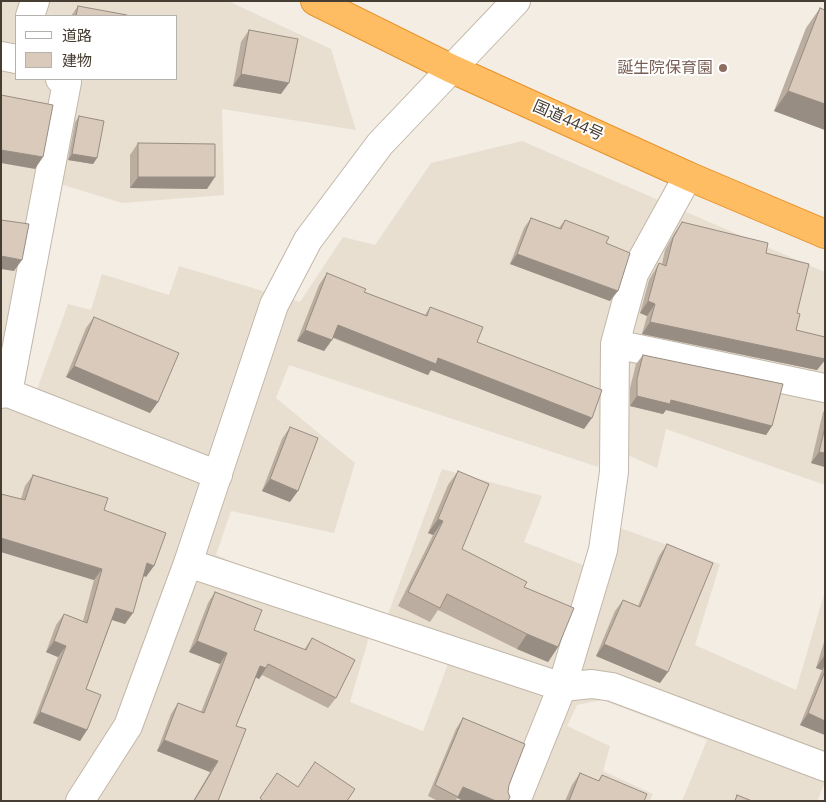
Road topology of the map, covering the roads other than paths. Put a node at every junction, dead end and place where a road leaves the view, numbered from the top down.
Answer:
1 (35, 1) edge
2 (315, 1) edge
3 (516, 1) edge
4 (30, 15) edge
5 (1, 56) edge
6 (15, 59) edge
7 (450, 68) junction
8 (62, 80) edge
9 (688, 176) junction
10 (825, 234) edge
11 (615, 344) junction
12 (825, 388) edge
13 (5, 394) edge
14 (218, 475) junction
15 (188, 563) junction
16 (562, 687) junction
17 (825, 767) edge
18 (80, 801) edge
19 (516, 801) edge

1 - 4 street
2 - 7 highway, 国道444号
3 - 7 street
5 - 6 street
7 - 9 highway, 国道444号
7 - 14 street
8 - 13 street
9 - 10 highway, 国道444号
9 - 11 street
11 - 12 street
11 - 16 street
13 - 14 street
14 - 15 street
15 - 16 street
15 - 18 street
16 - 17 street
16 - 19 street

